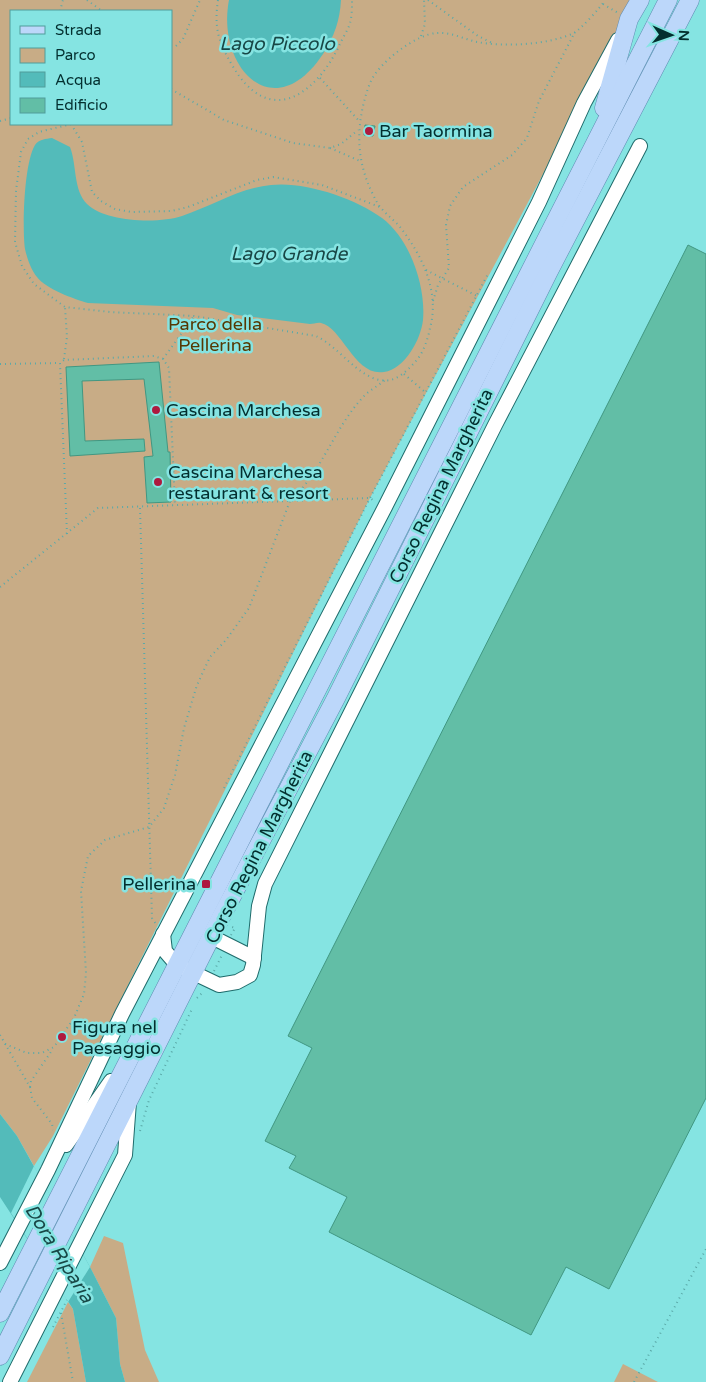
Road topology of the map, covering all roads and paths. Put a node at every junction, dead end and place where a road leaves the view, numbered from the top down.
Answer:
1 (87, 0) edge
2 (200, 0) edge
3 (218, 0) edge
4 (352, 0) edge
5 (424, 0) edge
6 (428, 0) edge
7 (605, 0) edge
8 (640, 0) edge
9 (668, 0) edge
10 (690, 0) edge
11 (101, 10) edge
12 (629, 19) junction
13 (575, 32) junction
14 (421, 36) junction
15 (494, 44) junction
16 (172, 46) edge
17 (320, 78) junction
18 (172, 90) edge
19 (360, 122) junction
20 (67, 125) edge
21 (72, 125) edge
22 (359, 129) junction
23 (597, 137) junction
24 (640, 146) dead end
25 (330, 148) junction
26 (361, 162) junction
27 (380, 207) junction
28 (426, 270) junction
29 (490, 270) dead end
30 (442, 279) junction
31 (482, 299) junction
32 (433, 302) junction
33 (65, 307) junction
34 (194, 316) junction
35 (163, 358) junction
36 (64, 360) junction
37 (60, 363) junction
38 (0, 364) edge
39 (404, 374) junction
40 (385, 380) junction
41 (426, 392) junction
42 (370, 498) junction
43 (290, 501) junction
44 (175, 506) junction
45 (385, 507) junction
46 (140, 508) junction
47 (67, 534) junction
48 (0, 587) edge
49 (223, 791) dead end
50 (149, 827) junction
51 (160, 915) dead end
52 (158, 928) junction
53 (234, 928) dead end
54 (219, 940) junction
55 (254, 958) junction
56 (177, 965) junction
57 (202, 976) junction
58 (197, 998) dead end
59 (193, 1006) dead end
60 (0, 1035) edge
61 (5, 1044) junction
62 (136, 1046) junction
63 (54, 1047) junction
64 (30, 1087) junction
65 (129, 1102) junction
66 (52, 1136) dead end
67 (138, 1137) dead end
68 (48, 1170) junction
69 (706, 1249) edge
70 (3, 1258) edge
71 (60, 1299) junction
72 (0, 1313) edge
73 (0, 1356) edge
74 (10, 1382) edge
75 (73, 1382) edge
76 (634, 1382) edge

1 - 11 path
2 - 16 path
3 - 17 path
4 - 17 path
5 - 14 path
6 - 15 path
7 - 13 path
8 - 12 main road
9 - 23 main road, Corso Regina Margherita
10 - 54 main road, Corso Regina Margherita
12 - 23 main road
12 - 31 street, Corso Regina Margherita
13 - 15 path
13 - 30 path
14 - 15 path
14 - 19 path
17 - 19 path
18 - 25 path
19 - 22 path
20 - 33 path
21 - 27 path
22 - 25 path
22 - 26 path
23 - 56 main road, Corso Regina Margherita
24 - 55 street
25 - 26 path
26 - 27 path
27 - 28 path
28 - 30 path
28 - 32 path
29 - 31 path
30 - 31 path
30 - 32 path
31 - 41 path
31 - 45 street, Corso Regina Margherita
32 - 39 path
33 - 34 path
33 - 36 path
34 - 35 path
34 - 40 path
35 - 36 path
35 - 44 path
36 - 37 path
37 - 38 path
37 - 47 path
39 - 40 path
39 - 41 path
40 - 43 path
41 - 42 path
42 - 43 path
42 - 45 path
42 - 49 path
43 - 44 path
43 - 50 path
44 - 46 path
45 - 52 street, Corso Regina Margherita
46 - 47 path
46 - 50 path
47 - 48 path
50 - 52 path
50 - 63 path
51 - 52 path
52 - 56 street
52 - 68 street, Corso Regina Margherita
53 - 54 path
54 - 55 street
54 - 57 main road, Corso Regina Margherita
54 - 57 path
55 - 57 street
56 - 57 street
56 - 62 main road, Corso Regina Margherita
57 - 58 path
57 - 65 main road, Corso Regina Margherita
59 - 67 path
60 - 61 path
61 - 63 path
61 - 64 path
62 - 68 street, Corso Regina Margherita
62 - 72 main road, Corso Regina Margherita
63 - 64 path
64 - 66 path
65 - 71 street, Corso Regina Margherita
65 - 73 main road, Corso Regina Margherita
68 - 70 street, Corso Regina Margherita
69 - 76 path
71 - 74 street, Corso Regina Margherita
71 - 75 path

